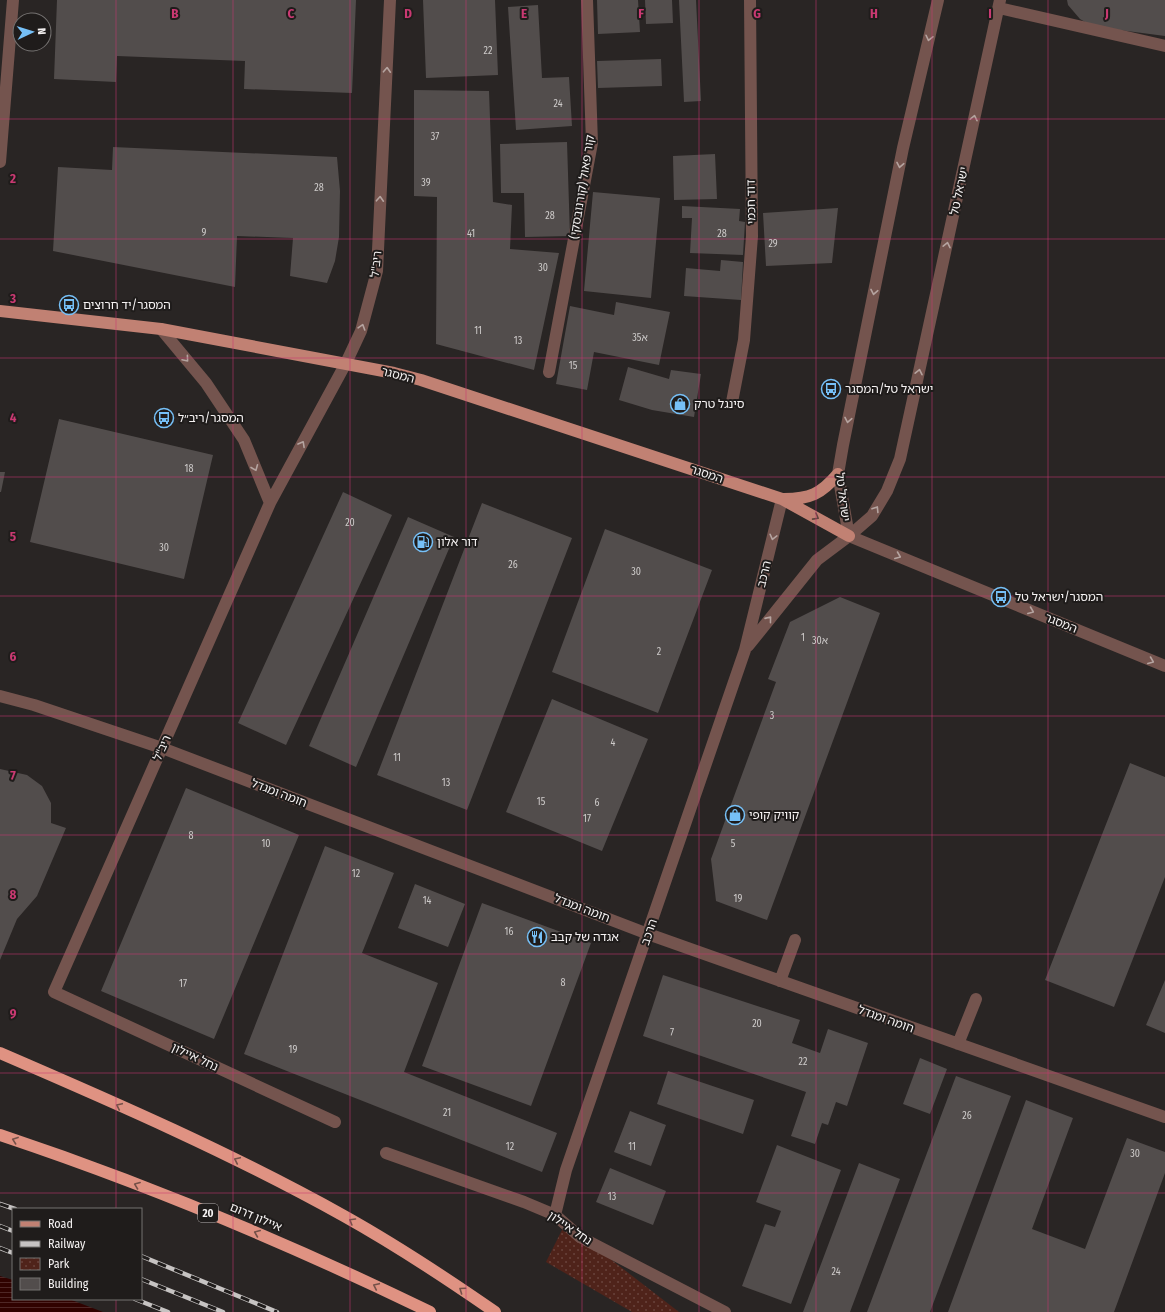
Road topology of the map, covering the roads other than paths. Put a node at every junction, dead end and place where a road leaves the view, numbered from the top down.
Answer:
1 (13, 0) edge
2 (390, 0) edge
3 (587, 0) edge
4 (750, 0) edge
5 (938, 0) edge
6 (999, 4) edge
7 (1165, 46) edge
8 (0, 162) edge
9 (0, 311) edge
10 (161, 329) junction
11 (346, 363) junction
12 (549, 372) dead end
13 (732, 402) dead end
14 (838, 474) junction
15 (782, 499) junction
16 (270, 503) junction
17 (849, 536) junction
18 (745, 650) junction
19 (1165, 666) edge
20 (0, 696) edge
21 (162, 748) junction
22 (648, 934) junction
23 (795, 940) dead end
24 (780, 981) junction
25 (54, 992) joint
26 (976, 999) dead end
27 (958, 1044) junction
28 (0, 1053) edge
29 (1165, 1117) edge
30 (335, 1122) dead end
31 (0, 1135) edge
32 (386, 1153) dead end
33 (555, 1215) junction
34 (430, 1312) edge
35 (494, 1312) edge
36 (725, 1312) edge

1 - 8 street
11 -> 2 street, ריב"ל
3 - 12 street, קור פאול (קורנובסקי)
4 - 13 street, דוד חכמי
5 -> 14 street, ישראל טל
6 - 7 street
17 -> 6 street, ישראל טל
9 - 10 main road, המסגר
10 - 11 main road, המסגר
10 -> 16 street
11 - 15 main road, המסגר
16 -> 11 street, ריב"ל
14 - 15 main road, המסגר
14 - 17 street, ישראל טל
15 -> 17 main road, המסגר
15 -> 18 street, הרכב
16 - 21 street, ריב"ל
18 -> 17 street, הרכב
17 -> 19 street, המסגר
18 - 22 street, הרכב
20 - 21 street, חומה ומגדל
21 - 22 street, חומה ומגדל
21 - 25 street, ריב"ל
22 - 24 street, חומה ומגדל
22 - 33 street, הרכב
23 - 24 street
24 - 27 street, חומה ומגדל
25 - 30 street, נחל איילון
26 - 27 street
27 - 29 street, חומה ומגדל
35 -> 28 highway
34 -> 31 highway, איילון דרום / 20
32 - 33 street, נחל איילון
33 - 36 street, נחל איילון

